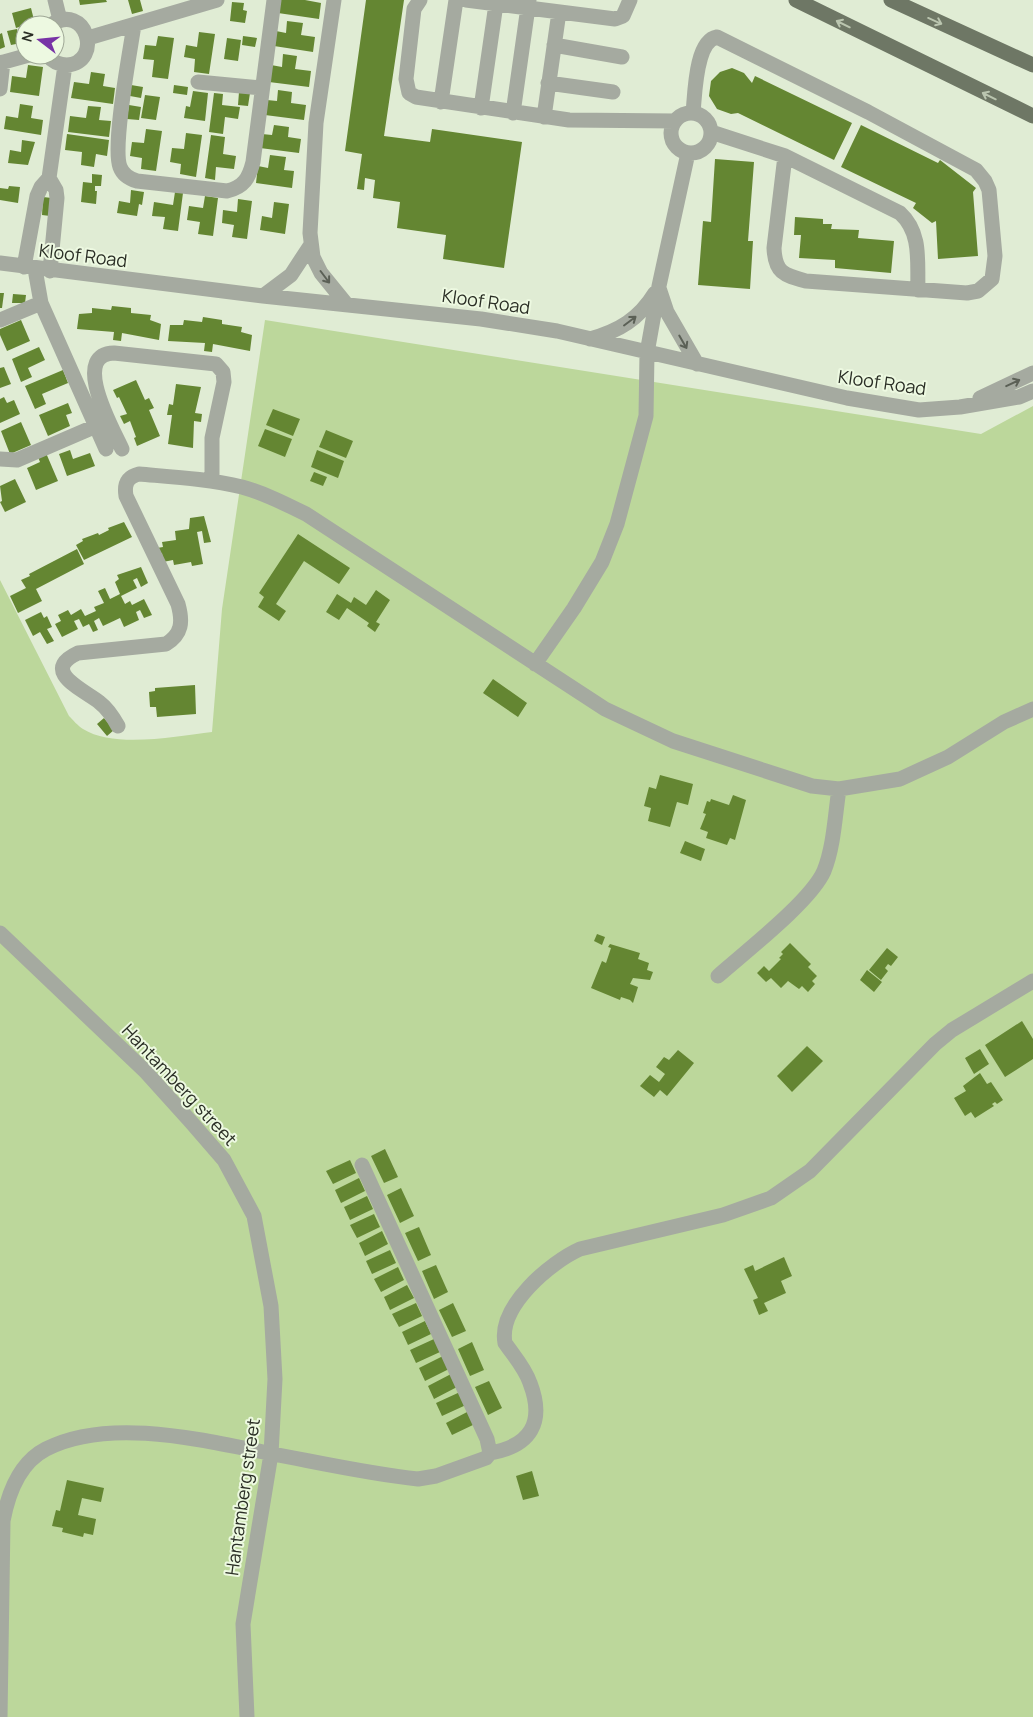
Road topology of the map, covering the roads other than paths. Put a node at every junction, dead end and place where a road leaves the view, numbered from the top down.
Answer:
1 (55, 0) edge
2 (217, 0) edge
3 (274, 0) edge
4 (334, 0) edge
5 (420, 0) edge
6 (456, 0) edge
7 (466, 0) edge
8 (630, 0) edge
9 (796, 0) edge
10 (891, 0) edge
11 (496, 4) junction
12 (528, 4) edge
13 (559, 12) junction
14 (55, 15) edge
15 (65, 21) edge
16 (134, 25) junction
17 (88, 38) junction
18 (554, 44) junction
19 (622, 56) dead end
20 (15, 59) edge
21 (2, 62) edge
22 (65, 65) joint
23 (1033, 65) edge
24 (198, 82) dead end
25 (548, 83) junction
26 (262, 88) junction
27 (0, 89) edge
28 (613, 92) dead end
29 (441, 102) junction
30 (481, 108) junction
31 (512, 113) junction
32 (693, 113) junction
33 (1033, 116) edge
34 (544, 117) junction
35 (675, 121) junction
36 (711, 132) junction
37 (688, 153) junction
38 (785, 156) junction
39 (50, 178) junction
40 (310, 246) junction
41 (0, 263) edge
42 (30, 268) junction
43 (50, 271) junction
44 (659, 286) junction
45 (918, 290) junction
46 (263, 296) junction
47 (41, 303) junction
48 (347, 305) junction
49 (0, 320) edge
50 (589, 340) junction
51 (647, 353) junction
52 (697, 364) junction
53 (1033, 373) edge
54 (1033, 391) edge
55 (960, 407) junction
56 (96, 426) junction
57 (106, 449) dead end
58 (122, 449) dead end
59 (0, 459) edge
60 (212, 481) junction
61 (535, 664) junction
62 (1033, 709) edge
63 (118, 726) dead end
64 (839, 789) junction
65 (0, 933) edge
66 (718, 976) dead end
67 (1033, 981) edge
68 (362, 1165) dead end
69 (490, 1453) junction
70 (271, 1454) junction
71 (0, 1717) edge
72 (247, 1717) edge

1 - 14 street
2 - 16 street
3 - 26 street
4 - 40 street
5 - 29 street
6 - 29 street
7 - 11 street
8 - 13 street
33 -> 9 main road
10 -> 23 main road
11 - 12 street
11 - 30 street
12 - 13 street
12 - 31 street
13 - 18 street
15 - 17 street
16 - 17 street
16 - 26 street
17 - 22 street
18 - 19 street
18 - 25 street
20 - 21 street
21 - 27 street
22 - 39 street
24 - 26 street
25 - 28 street
25 - 34 street
29 - 30 street
30 - 31 street
31 - 34 street
32 - 35 street
32 - 36 street
32 - 45 street
34 - 35 street
35 - 37 street
36 - 37 street
36 - 38 street
37 - 44 street
38 - 45 street
38 - 45 street
39 - 42 street
39 - 43 street
40 - 46 street
40 -> 48 street
41 - 42 street, Kloof Road
42 - 43 street, Kloof Road
42 - 47 street
43 - 46 street, Kloof Road
50 -> 44 street
44 - 51 street
44 -> 52 street
46 - 48 street, Kloof Road
47 - 49 street
47 - 56 street
48 - 50 street, Kloof Road
50 - 51 street, Kloof Road
51 - 52 street, Kloof Road
51 - 61 street
52 - 55 street, Kloof Road
55 -> 53 street
54 - 55 street, Kloof Road
56 - 57 street
56 - 59 street
58 - 60 street
60 - 61 street
60 - 63 street
61 - 64 street
62 - 64 street
64 - 66 street
65 - 70 street, Hantamberg street
67 - 69 street
68 - 69 street
69 - 70 street
70 - 71 street
70 - 72 street, Hantamberg street

